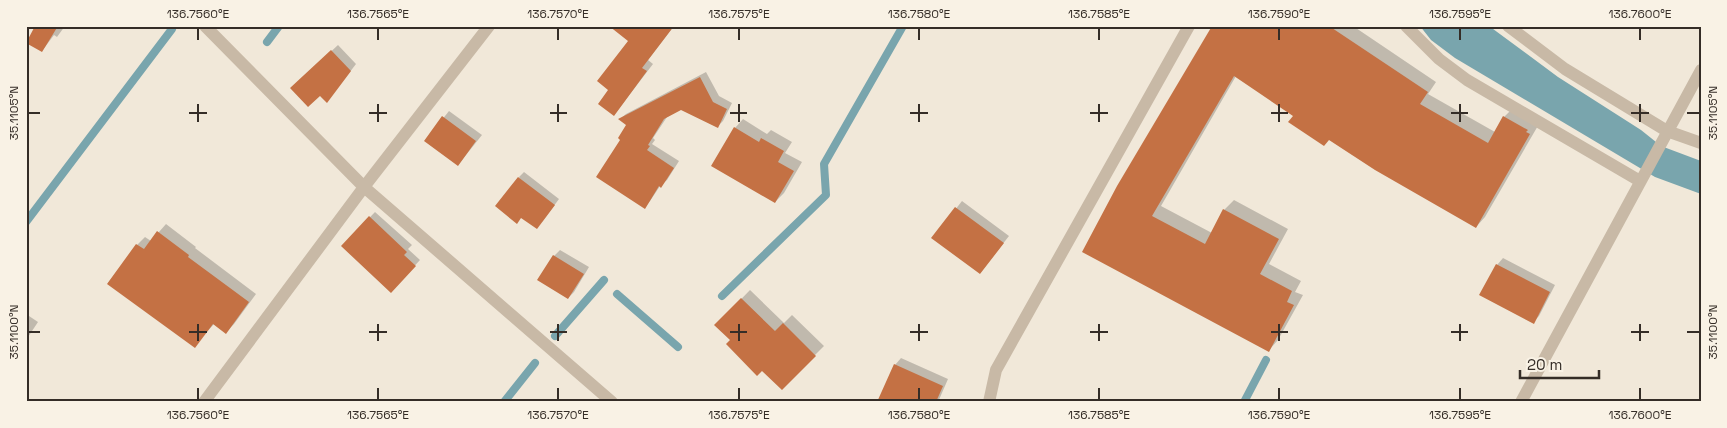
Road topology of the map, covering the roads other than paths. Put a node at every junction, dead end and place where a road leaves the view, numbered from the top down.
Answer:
1 (206, 26) edge
2 (489, 26) edge
3 (1189, 26) edge
4 (1406, 26) edge
5 (1508, 26) edge
6 (1701, 70) edge
7 (1666, 135) junction
8 (1701, 143) edge
9 (1640, 181) junction
10 (364, 187) junction
11 (204, 402) edge
12 (612, 402) edge
13 (989, 402) edge
14 (1520, 402) edge

1 - 10 street
2 - 10 street
3 - 13 street
4 - 9 street
5 - 7 street
6 - 7 street
7 - 8 street
7 - 9 street
9 - 14 street
10 - 11 street
10 - 12 street

